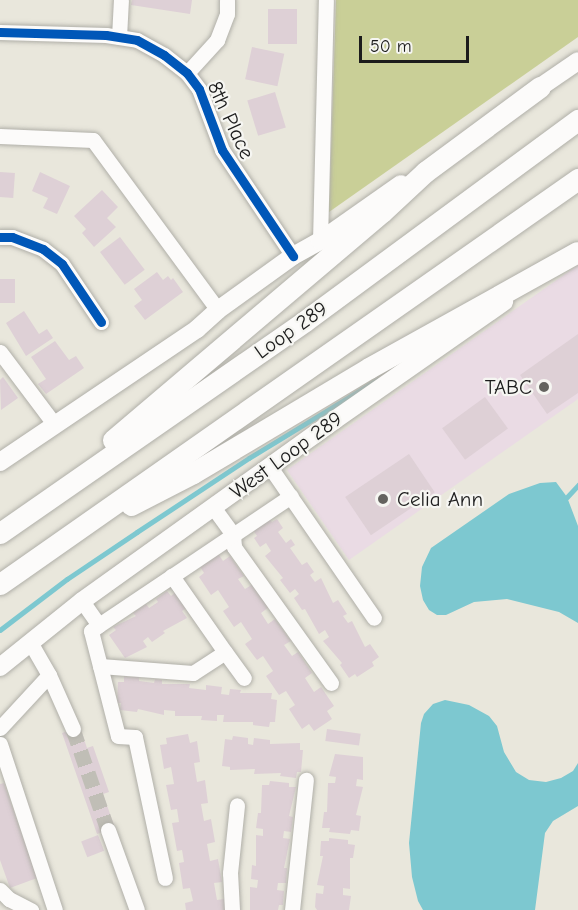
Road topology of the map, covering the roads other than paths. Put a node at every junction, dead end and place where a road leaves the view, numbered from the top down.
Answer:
1 (121, 0) edge
2 (227, 0) edge
3 (326, 0) edge
4 (0, 32) edge
5 (119, 37) junction
6 (578, 62) edge
7 (187, 73) junction
8 (540, 87) junction
9 (578, 120) edge
10 (0, 136) edge
11 (578, 178) edge
12 (0, 237) edge
13 (320, 241) junction
14 (577, 251) edge
15 (293, 256) junction
16 (218, 310) junction
17 (101, 322) dead end
18 (0, 352) edge
19 (55, 425) junction
20 (0, 462) edge
21 (270, 467) junction
22 (291, 496) junction
23 (213, 507) junction
24 (20, 519) junction
25 (0, 533) edge
26 (232, 535) junction
27 (172, 576) junction
28 (0, 585) edge
29 (82, 601) junction
30 (374, 618) dead end
31 (99, 625) junction
32 (30, 642) junction
33 (225, 652) junction
34 (100, 666) junction
35 (0, 667) edge
36 (50, 675) junction
37 (244, 678) dead end
38 (331, 683) dead end
39 (0, 728) edge
40 (73, 729) tunnel mouth
41 (0, 744) edge
42 (306, 780) dead end
43 (237, 805) dead end
44 (108, 830) tunnel mouth
45 (165, 878) dead end
46 (0, 890) edge
47 (31, 910) edge
48 (55, 910) edge
49 (137, 910) edge
50 (232, 910) edge
51 (292, 910) edge

1 - 5 street
2 - 7 street
3 - 13 street
4 - 5 street, 8th Place
5 - 7 street, 8th Place
6 - 8 main road
7 - 15 street, 8th Place
8 - 13 main road
8 - 24 highway
9 - 24 highway, Loop 289
10 - 16 street
11 - 28 highway, Loop 289
12 - 17 street
13 - 15 main road
14 - 21 main road, West Loop 289
14 - 28 highway
15 - 16 main road
16 - 19 main road
18 - 19 street
19 - 20 main road
21 - 22 street
21 - 23 main road, West Loop 289
22 - 26 street
22 - 30 street
23 - 26 street
23 - 29 main road, West Loop 289
24 - 25 highway, Loop 289
26 - 27 street
26 - 38 street
27 - 31 street
27 - 33 street
29 - 31 street
29 - 32 main road, West Loop 289
31 - 34 street
32 - 35 main road, West Loop 289
32 - 36 street
33 - 34 street
33 - 37 street
34 - 45 street
36 - 39 street
36 - 40 street
41 - 48 street
42 - 51 street
43 - 50 street
44 - 49 street
46 - 47 street

